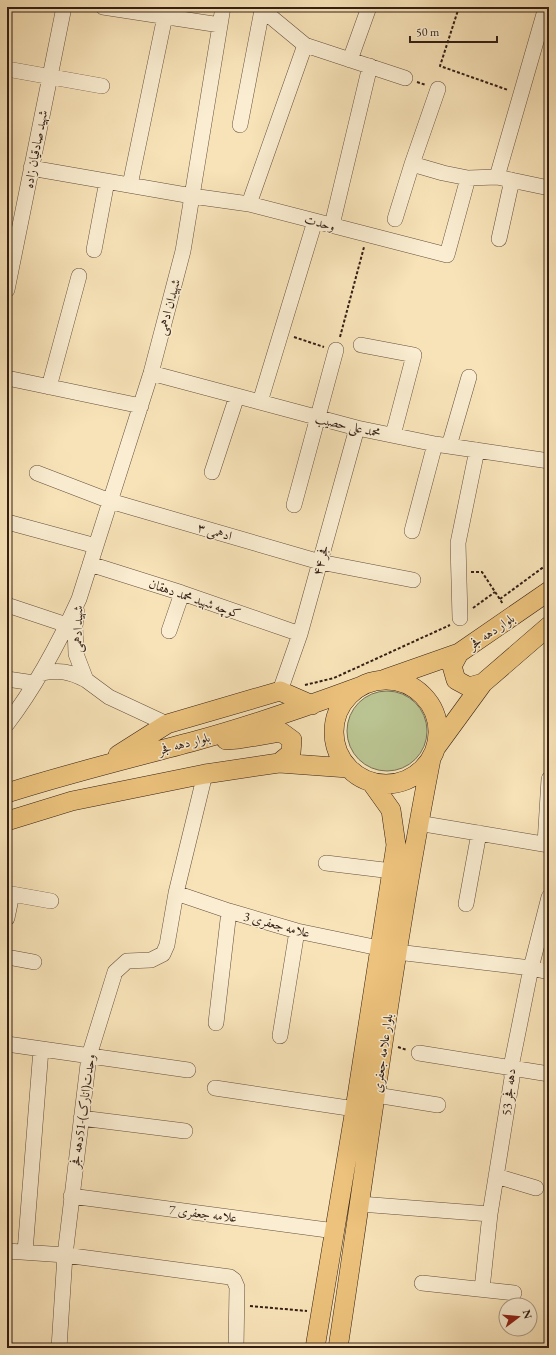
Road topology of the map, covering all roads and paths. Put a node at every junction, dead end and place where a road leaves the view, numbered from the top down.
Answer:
1 (64, 7) edge
2 (102, 7) edge
3 (223, 7) edge
4 (369, 7) edge
5 (459, 7) edge
6 (548, 7) edge
7 (261, 8) edge
8 (165, 16) junction
9 (220, 24) junction
10 (305, 45) junction
11 (350, 60) junction
12 (370, 66) junction
13 (7, 69) edge
14 (50, 76) junction
15 (405, 78) joint
16 (102, 86) dead end
17 (438, 89) joint
18 (521, 94) junction
19 (240, 125) dead end
20 (412, 164) junction
21 (31, 168) junction
22 (497, 177) junction
23 (468, 178) junction
24 (512, 180) junction
25 (107, 181) junction
26 (130, 185) junction
27 (549, 188) edge
28 (192, 196) junction
29 (249, 204) junction
30 (395, 219) dead end
31 (316, 221) junction
32 (332, 225) junction
33 (367, 234) junction
34 (499, 239) dead end
35 (11, 248) edge
36 (94, 250) dead end
37 (79, 276) dead end
38 (7, 290) edge
39 (281, 333) junction
40 (361, 345) dead end
41 (336, 350) junction
42 (151, 374) junction
43 (468, 377) dead end
44 (7, 378) edge
45 (49, 387) junction
46 (237, 396) junction
47 (260, 402) junction
48 (141, 406) junction
49 (317, 417) junction
50 (357, 428) junction
51 (393, 435) junction
52 (442, 445) junction
53 (477, 450) junction
54 (549, 461) edge
55 (212, 472) dead end
56 (37, 473) dead end
57 (110, 501) junction
58 (294, 505) dead end
59 (11, 524) dead end
60 (412, 531) dead end
61 (96, 546) junction
62 (320, 562) junction
63 (549, 563) edge
64 (90, 564) junction
65 (458, 573) junction
66 (413, 580) dead end
67 (549, 591) edge
68 (495, 592) junction
69 (182, 593) junction
70 (79, 599) junction
71 (499, 599) junction
72 (7, 605) edge
73 (511, 617) junction
74 (460, 618) junction
75 (67, 626) junction
76 (549, 626) edge
77 (169, 631) dead end
78 (300, 634) junction
79 (459, 654) junction
80 (37, 678) junction
81 (7, 679) edge
82 (86, 680) junction
83 (385, 680) junction
84 (483, 683) junction
85 (303, 686) dead end
86 (359, 687) junction
87 (280, 691) junction
88 (312, 704) junction
89 (7, 724) edge
90 (167, 724) junction
91 (196, 740) junction
92 (434, 752) junction
93 (279, 763) junction
94 (103, 765) junction
95 (348, 768) junction
96 (205, 774) junction
97 (549, 779) edge
98 (371, 782) junction
99 (7, 793) edge
100 (7, 821) edge
101 (418, 824) junction
102 (479, 833) junction
103 (547, 844) edge
104 (326, 863) dead end
105 (392, 871) junction
106 (176, 893) junction
107 (549, 897) edge
108 (51, 901) dead end
109 (466, 904) dead end
110 (229, 911) junction
111 (7, 918) edge
112 (297, 931) junction
113 (388, 950) junction
114 (7, 957) edge
115 (34, 962) dead end
116 (531, 968) junction
117 (549, 972) edge
118 (216, 1023) dead end
119 (280, 1036) dead end
120 (7, 1044) edge
121 (383, 1044) junction
122 (41, 1049) junction
123 (419, 1053) joint
124 (88, 1056) junction
125 (510, 1067) junction
126 (188, 1070) dead end
127 (549, 1074) edge
128 (215, 1088) dead end
129 (376, 1095) junction
130 (356, 1101) junction
131 (438, 1106) dead end
132 (81, 1118) junction
133 (185, 1131) dead end
134 (496, 1176) junction
135 (536, 1188) dead end
136 (71, 1196) junction
137 (360, 1204) junction
138 (490, 1214) junction
139 (335, 1231) junction
140 (7, 1250) edge
141 (25, 1252) junction
142 (65, 1255) junction
143 (422, 1283) dead end
144 (482, 1289) junction
145 (514, 1293) dead end
146 (236, 1305) junction
147 (321, 1312) junction
148 (59, 1348) edge
149 (236, 1348) edge
150 (315, 1348) edge
151 (338, 1348) edge

1 - 14 street, شهید صادقیان زاده
2 - 8 street
3 - 9 street, شهیدان ادهمی
4 - 11 street
5 - 18 path
6 - 18 street
7 - 10 street
7 - 19 street
8 - 9 street
8 - 26 street
9 - 28 street, شهیدان ادهمی
10 - 11 street
10 - 29 street
11 - 12 street
12 - 15 street
12 - 32 street
13 - 14 street
14 - 16 street
14 - 21 street, شهید صادقیان زاده
15 - 17 path
17 - 20 street
18 - 22 street
20 - 23 street
20 - 30 street
21 - 25 street, وحدت
21 - 35 street, شهید صادقیان زاده
22 - 23 street
22 - 24 street
23 - 33 street, وحدت
24 - 27 street
24 - 34 street
25 - 26 street, وحدت
25 - 36 street
26 - 28 street, وحدت
28 - 29 street, وحدت
28 - 42 street, شهیدان ادهمی
29 - 31 street, وحدت
31 - 32 street, وحدت
31 - 39 street
32 - 33 street, وحدت
33 - 41 path
35 - 38 street, شهید صادقیان زاده
37 - 45 street
39 - 41 path
39 - 47 street
40 - 51 street
41 - 49 street
42 - 46 street, محمد علی حصیب
42 - 48 street, شهیدان ادهمی
43 - 52 street
44 - 45 street
45 - 48 street
46 - 47 street, محمد علی حصیب
46 - 55 street
47 - 49 street, محمد علی حصیب
48 - 57 street, شهیدان ادهمی
49 - 50 street, محمد علی حصیب
49 - 58 street
50 - 51 street, محمد علی حصیب
50 - 62 street, فجر ۴۴
51 - 52 street, محمد علی حصیب
52 - 53 street, محمد علی حصیب
52 - 60 street
53 - 54 street, محمد علی حصیب
53 - 65 street
56 - 57 street, ادهمی ۳
57 - 61 street, شهیدان ادهمی
57 - 62 street, ادهمی ۳
59 - 61 street
61 - 64 street, شهیدان ادهمی
62 - 66 street, ادهمی ۳
62 - 78 street, فجر ۴۴
63 - 71 path
64 - 69 street, کوچه شهید محمد دهقان
64 - 70 street, شهیدان ادهمی
65 - 68 path
65 - 74 street
67 - 73 main road, بلوار دهه فجر
68 - 71 path
68 - 74 path
69 - 77 street
69 - 78 street, کوچه شهید محمد دهقان
70 - 75 street, شهید ادهمی
70 - 82 street, شهید ادهمی
71 - 73 path
72 - 75 street
73 - 79 main road, بلوار دهه فجر
74 - 85 path
75 - 80 street, شهید ادهمی
76 - 84 main road
78 - 87 street, فجر ۴۴
79 - 83 main road, بلوار دهه فجر
79 - 84 main road
80 - 81 street
80 - 82 street
80 - 89 street, شهید ادهمی
82 - 90 street
83 - 86 main road
83 - 92 main road
84 - 92 main road
86 - 88 main road, بلوار دهه فجر
86 - 95 main road
87 - 88 main road
87 - 90 main road
88 - 91 main road, بلوار دهه فجر
90 - 94 main road
91 - 93 main road
91 - 94 main road, بلوار دهه فجر
92 - 98 main road
92 - 101 main road, بلوار علامه جعفری
93 - 95 main road
93 - 96 main road
94 - 99 main road, بلوار دهه فجر
95 - 98 main road
96 - 100 main road
96 - 106 street, وحدت(انارک)-51دهه فجر
97 - 103 street
98 - 105 main road, بلوار علامه جعفری
101 - 102 street
101 - 113 main road, بلوار علامه جعفری
102 - 103 street
102 - 109 street
104 - 105 street
105 - 113 main road, بلوار علامه جعفری
106 - 110 street, علامه جعفری 3
106 - 124 street, وحدت(انارک)-51دهه فجر
107 - 116 street, دهه فجر 53
108 - 111 street
110 - 112 street, علامه جعفری 3
110 - 118 street
112 - 113 street, علامه جعفری 3
112 - 119 street
113 - 116 street, علامه جعفری 3
113 - 121 main road, بلوار علامه جعفری
113 - 130 main road, بلوار علامه جعفری
114 - 115 street
116 - 117 street, علامه جعفری 3
116 - 125 street, دهه فجر 53
120 - 122 street
121 - 123 path
121 - 129 main road, بلوار علامه جعفری
122 - 124 street
122 - 141 street
123 - 125 street
124 - 126 street
124 - 132 street, وحدت(انارک)-51دهه فجر
125 - 127 street
125 - 134 street, دهه فجر 53
128 - 130 street
129 - 130 main road
129 - 131 street
129 - 137 main road, بلوار علامه جعفری
130 - 139 main road, بلوار علامه جعفری
132 - 133 street
132 - 136 street, وحدت(انارک)-51دهه فجر
134 - 135 street
134 - 138 street, دهه فجر 53
136 - 139 street, علامه جعفری 7
136 - 142 street, وحدت(انارک)-51دهه فجر
137 - 138 street
137 - 151 main road, بلوار علامه جعفری
138 - 144 street, دهه فجر 53
139 - 147 main road, بلوار علامه جعفری
140 - 141 street
141 - 142 street
142 - 146 street
142 - 148 street, وحدت(انارک)-51دهه فجر
143 - 144 street
144 - 145 street
146 - 147 path
146 - 149 street
147 - 150 main road, بلوار علامه جعفری

